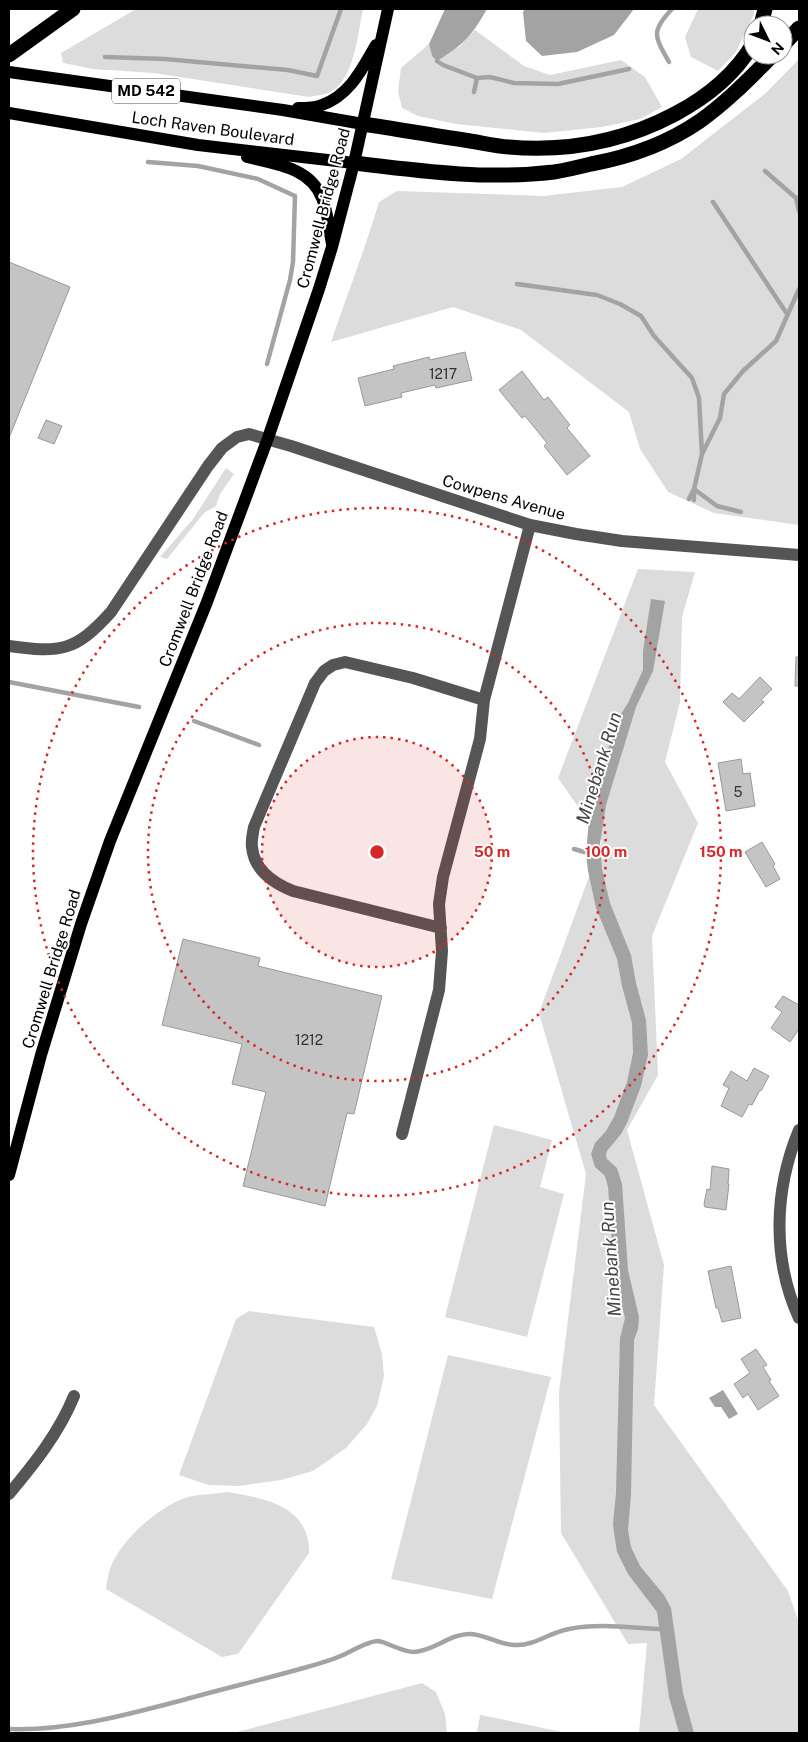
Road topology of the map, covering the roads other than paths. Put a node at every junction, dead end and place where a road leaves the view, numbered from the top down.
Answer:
1 (73, 9) edge
2 (388, 9) edge
3 (382, 35) junction
4 (9, 55) edge
5 (743, 60) edge
6 (763, 65) edge
7 (9, 72) edge
8 (283, 110) junction
9 (9, 113) edge
10 (363, 124) junction
11 (198, 145) junction
12 (354, 163) junction
13 (332, 247) junction
14 (268, 438) junction
15 (530, 525) junction
16 (799, 555) edge
17 (9, 646) edge
18 (484, 700) junction
19 (441, 928) junction
20 (799, 1130) edge
21 (402, 1134) dead end
22 (9, 1175) edge
23 (799, 1318) edge
24 (74, 1396) dead end
25 (9, 1494) edge

1 - 4 highway
2 - 3 main road, Cromwell Bridge Road
3 - 8 main road
3 - 10 main road, Cromwell Bridge Road
5 - 10 highway
6 - 12 highway
7 - 8 main road, Loch Raven Boulevard / MD 542
8 - 10 main road, Loch Raven Boulevard / MD 542
9 - 11 main road, Loch Raven Boulevard
10 - 12 main road, Cromwell Bridge Road
11 - 12 main road, Loch Raven Boulevard
11 - 13 main road
12 - 13 main road, Cromwell Bridge Road
13 - 14 main road, Cromwell Bridge Road
14 - 15 street, Cowpens Avenue
14 - 17 street, Cowpens Avenue
14 - 22 main road, Cromwell Bridge Road
15 - 16 street, Cowpens Avenue
15 - 18 street
18 - 19 street
18 - 19 street
19 - 21 street
20 - 23 street
24 - 25 street

